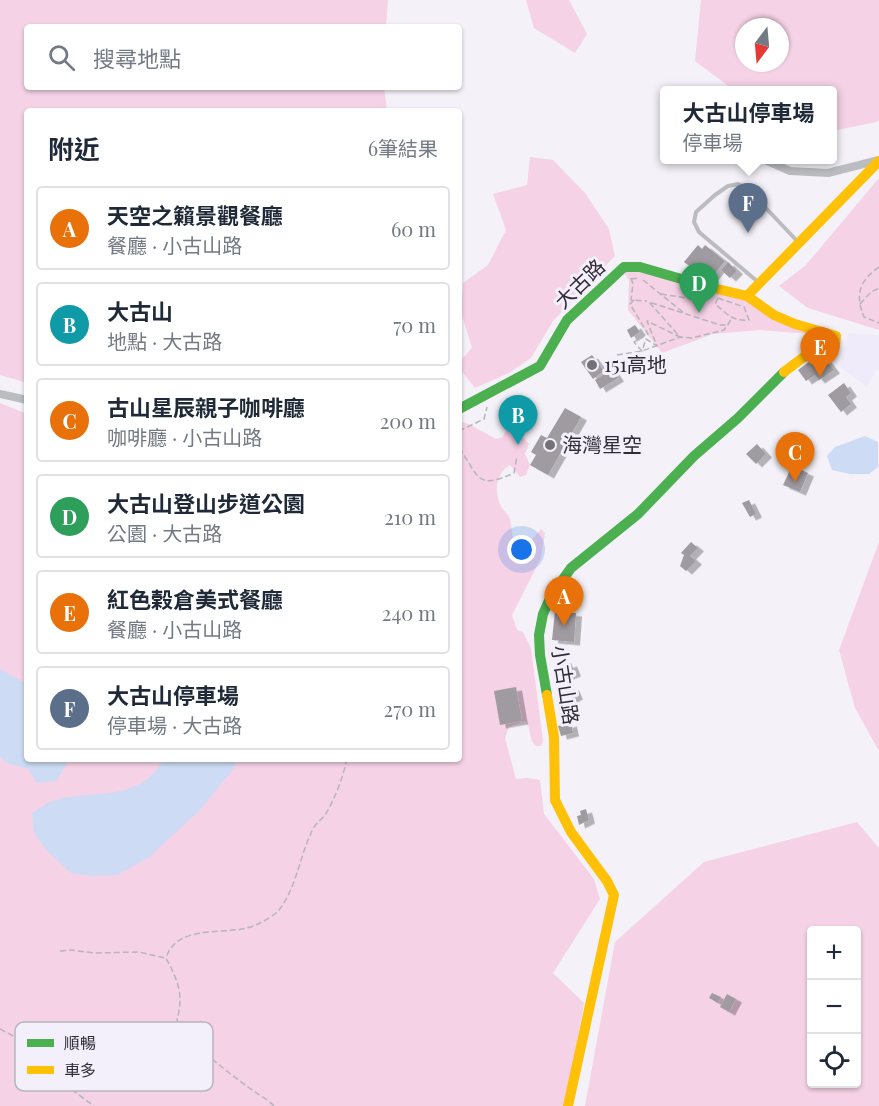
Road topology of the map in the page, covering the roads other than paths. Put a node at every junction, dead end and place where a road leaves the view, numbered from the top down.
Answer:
1 (879, 160) edge
2 (775, 164) edge
3 (799, 243) junction
4 (760, 284) junction
5 (747, 296) junction
6 (0, 394) edge
7 (24, 399) edge
8 (462, 406) edge
9 (568, 1106) edge

1 - 2 street
1 - 3 street
3 - 4 street
3 - 4 lane
4 - 5 street
5 - 8 street, 大古路
5 - 9 street, 小古山路
6 - 7 street

